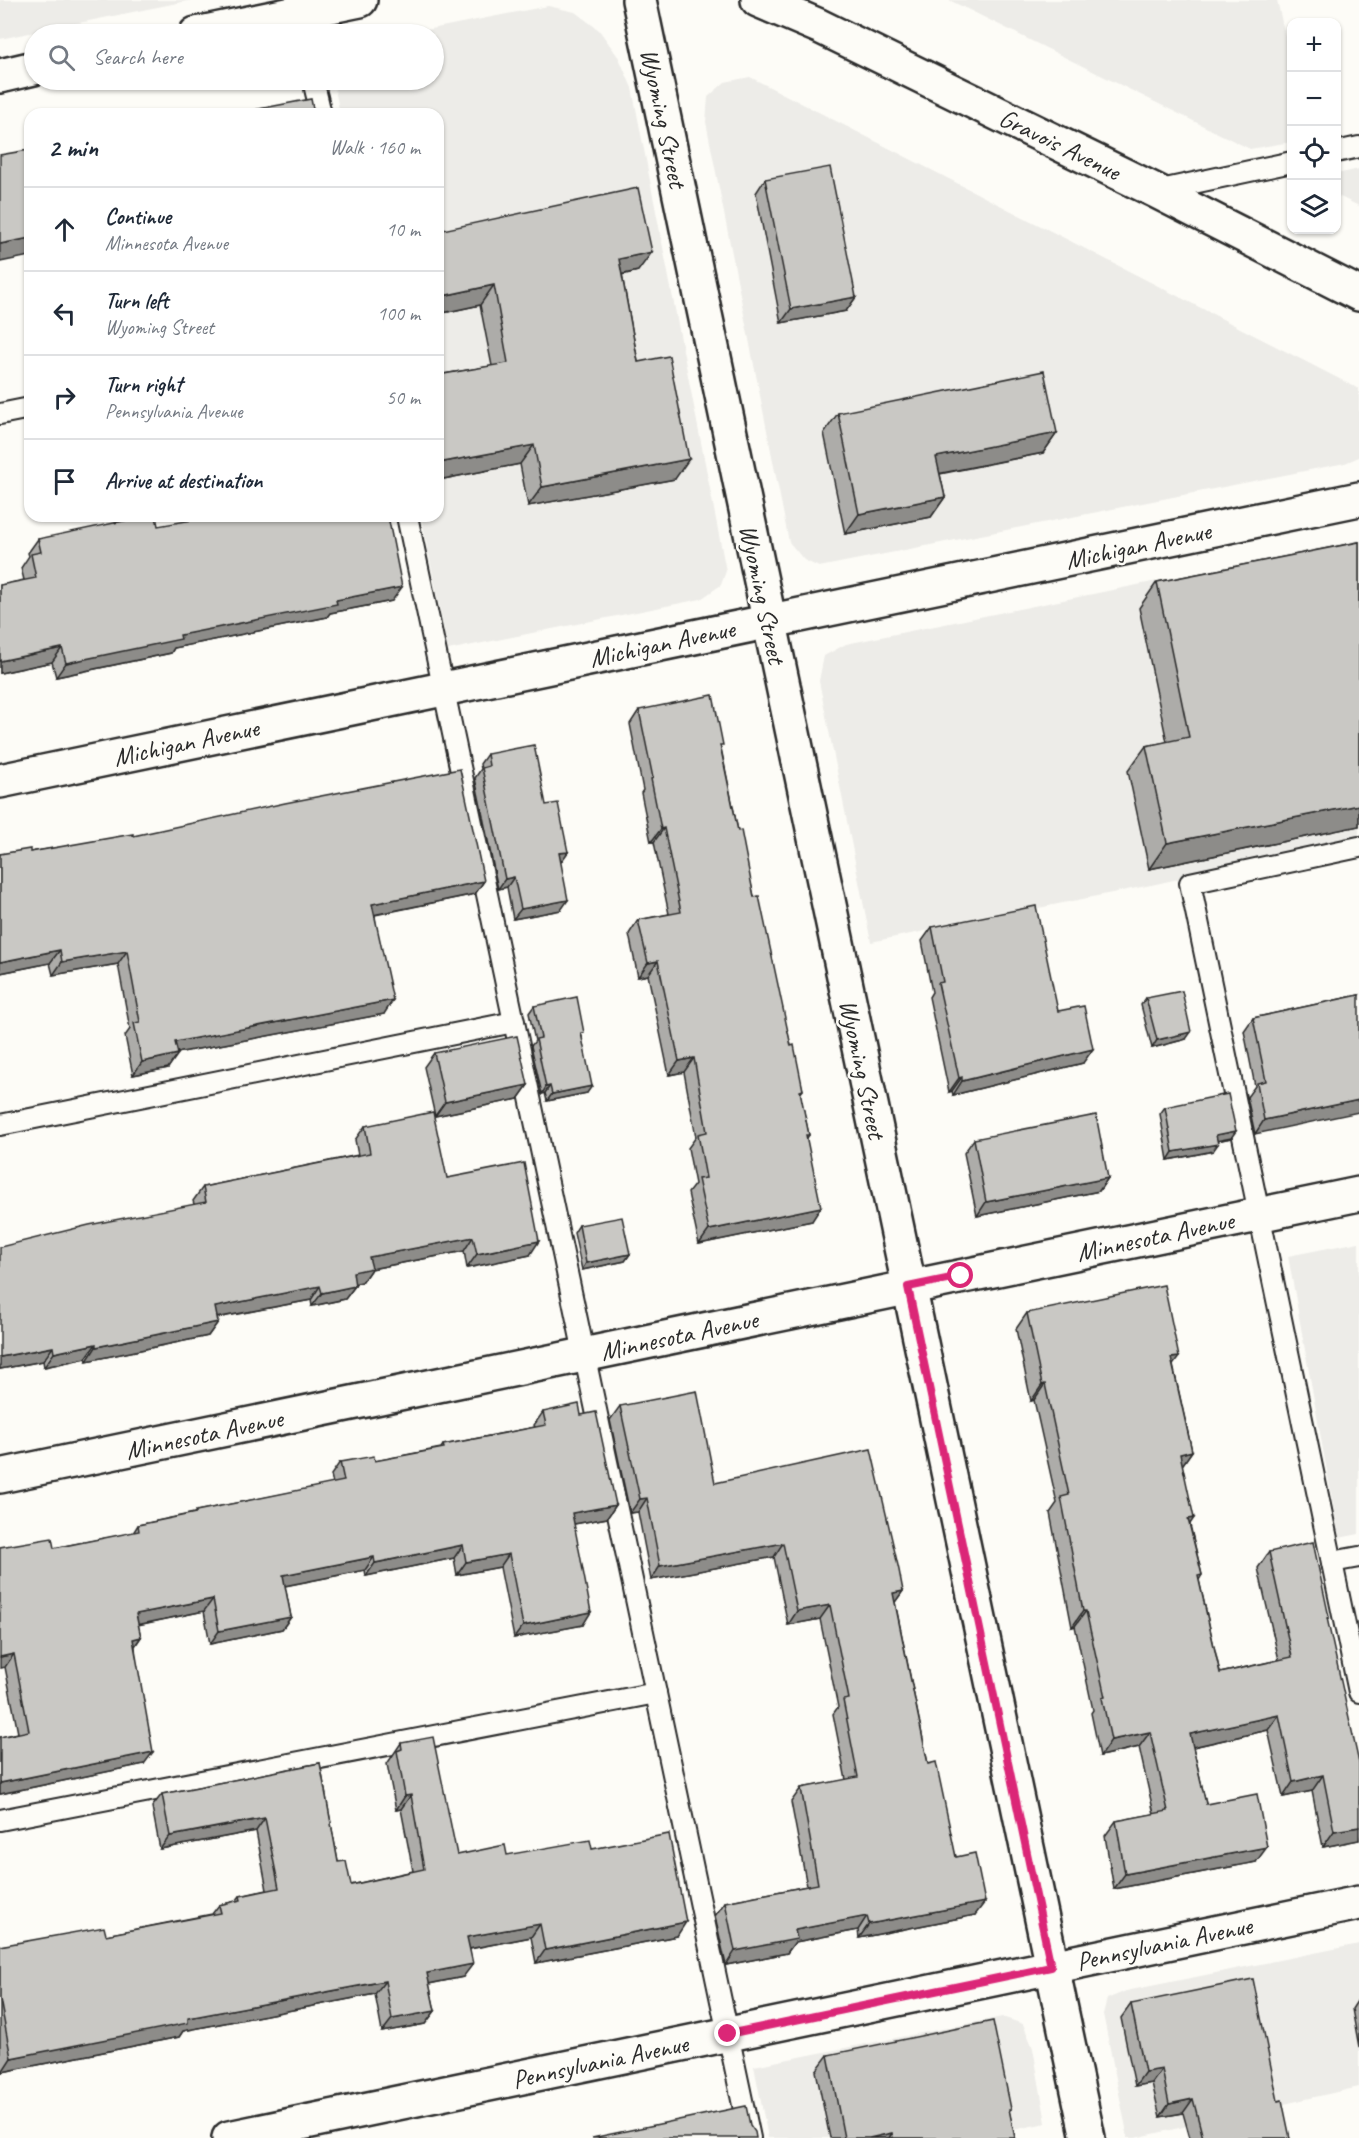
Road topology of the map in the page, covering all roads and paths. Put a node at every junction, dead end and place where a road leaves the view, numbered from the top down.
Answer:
1 (360, 0) edge
2 (639, 0) edge
3 (758, 0) edge
4 (301, 24) edge
5 (24, 70) edge
6 (0, 76) edge
7 (315, 90) edge
8 (320, 108) edge
9 (1359, 147) edge
10 (1341, 151) edge
11 (1287, 163) edge
12 (1156, 191) junction
13 (1359, 294) edge
14 (24, 409) edge
15 (0, 414) edge
16 (1359, 499) edge
17 (408, 522) edge
18 (769, 621) junction
19 (444, 688) junction
20 (0, 781) edge
21 (1359, 847) edge
22 (514, 1022) junction
23 (0, 1125) edge
24 (1359, 1194) edge
25 (1260, 1214) junction
26 (908, 1287) junction
27 (584, 1354) junction
28 (0, 1476) edge
29 (1359, 1557) edge
30 (1332, 1562) junction
31 (1359, 1692) edge
32 (656, 1693) junction
33 (0, 1820) edge
34 (1359, 1902) edge
35 (1051, 1967) junction
36 (728, 2034) junction
37 (230, 2138) edge
38 (750, 2138) edge
39 (1088, 2138) edge

1 - 4 street
2 - 18 street, Wyoming Street
3 - 12 street, Gravois Avenue
5 - 6 street
7 - 8 lane
9 - 10 lane
11 - 12 lane
12 - 13 street, Gravois Avenue
14 - 15 lane
16 - 18 street, Michigan Avenue
17 - 19 lane
18 - 19 street, Michigan Avenue
18 - 26 street, Wyoming Street
19 - 20 street, Michigan Avenue
19 - 22 lane
21 - 25 lane
22 - 23 lane
22 - 27 lane
24 - 25 street, Minnesota Avenue
25 - 26 street, Minnesota Avenue
25 - 30 lane
26 - 27 street, Minnesota Avenue
26 - 35 street, Wyoming Street
27 - 28 street, Minnesota Avenue
27 - 32 lane
29 - 30 lane
30 - 31 lane
32 - 33 lane
32 - 36 lane
34 - 35 street, Pennsylvania Avenue
35 - 36 street, Pennsylvania Avenue
35 - 39 street, Wyoming Street
36 - 37 street, Pennsylvania Avenue
36 - 38 lane

